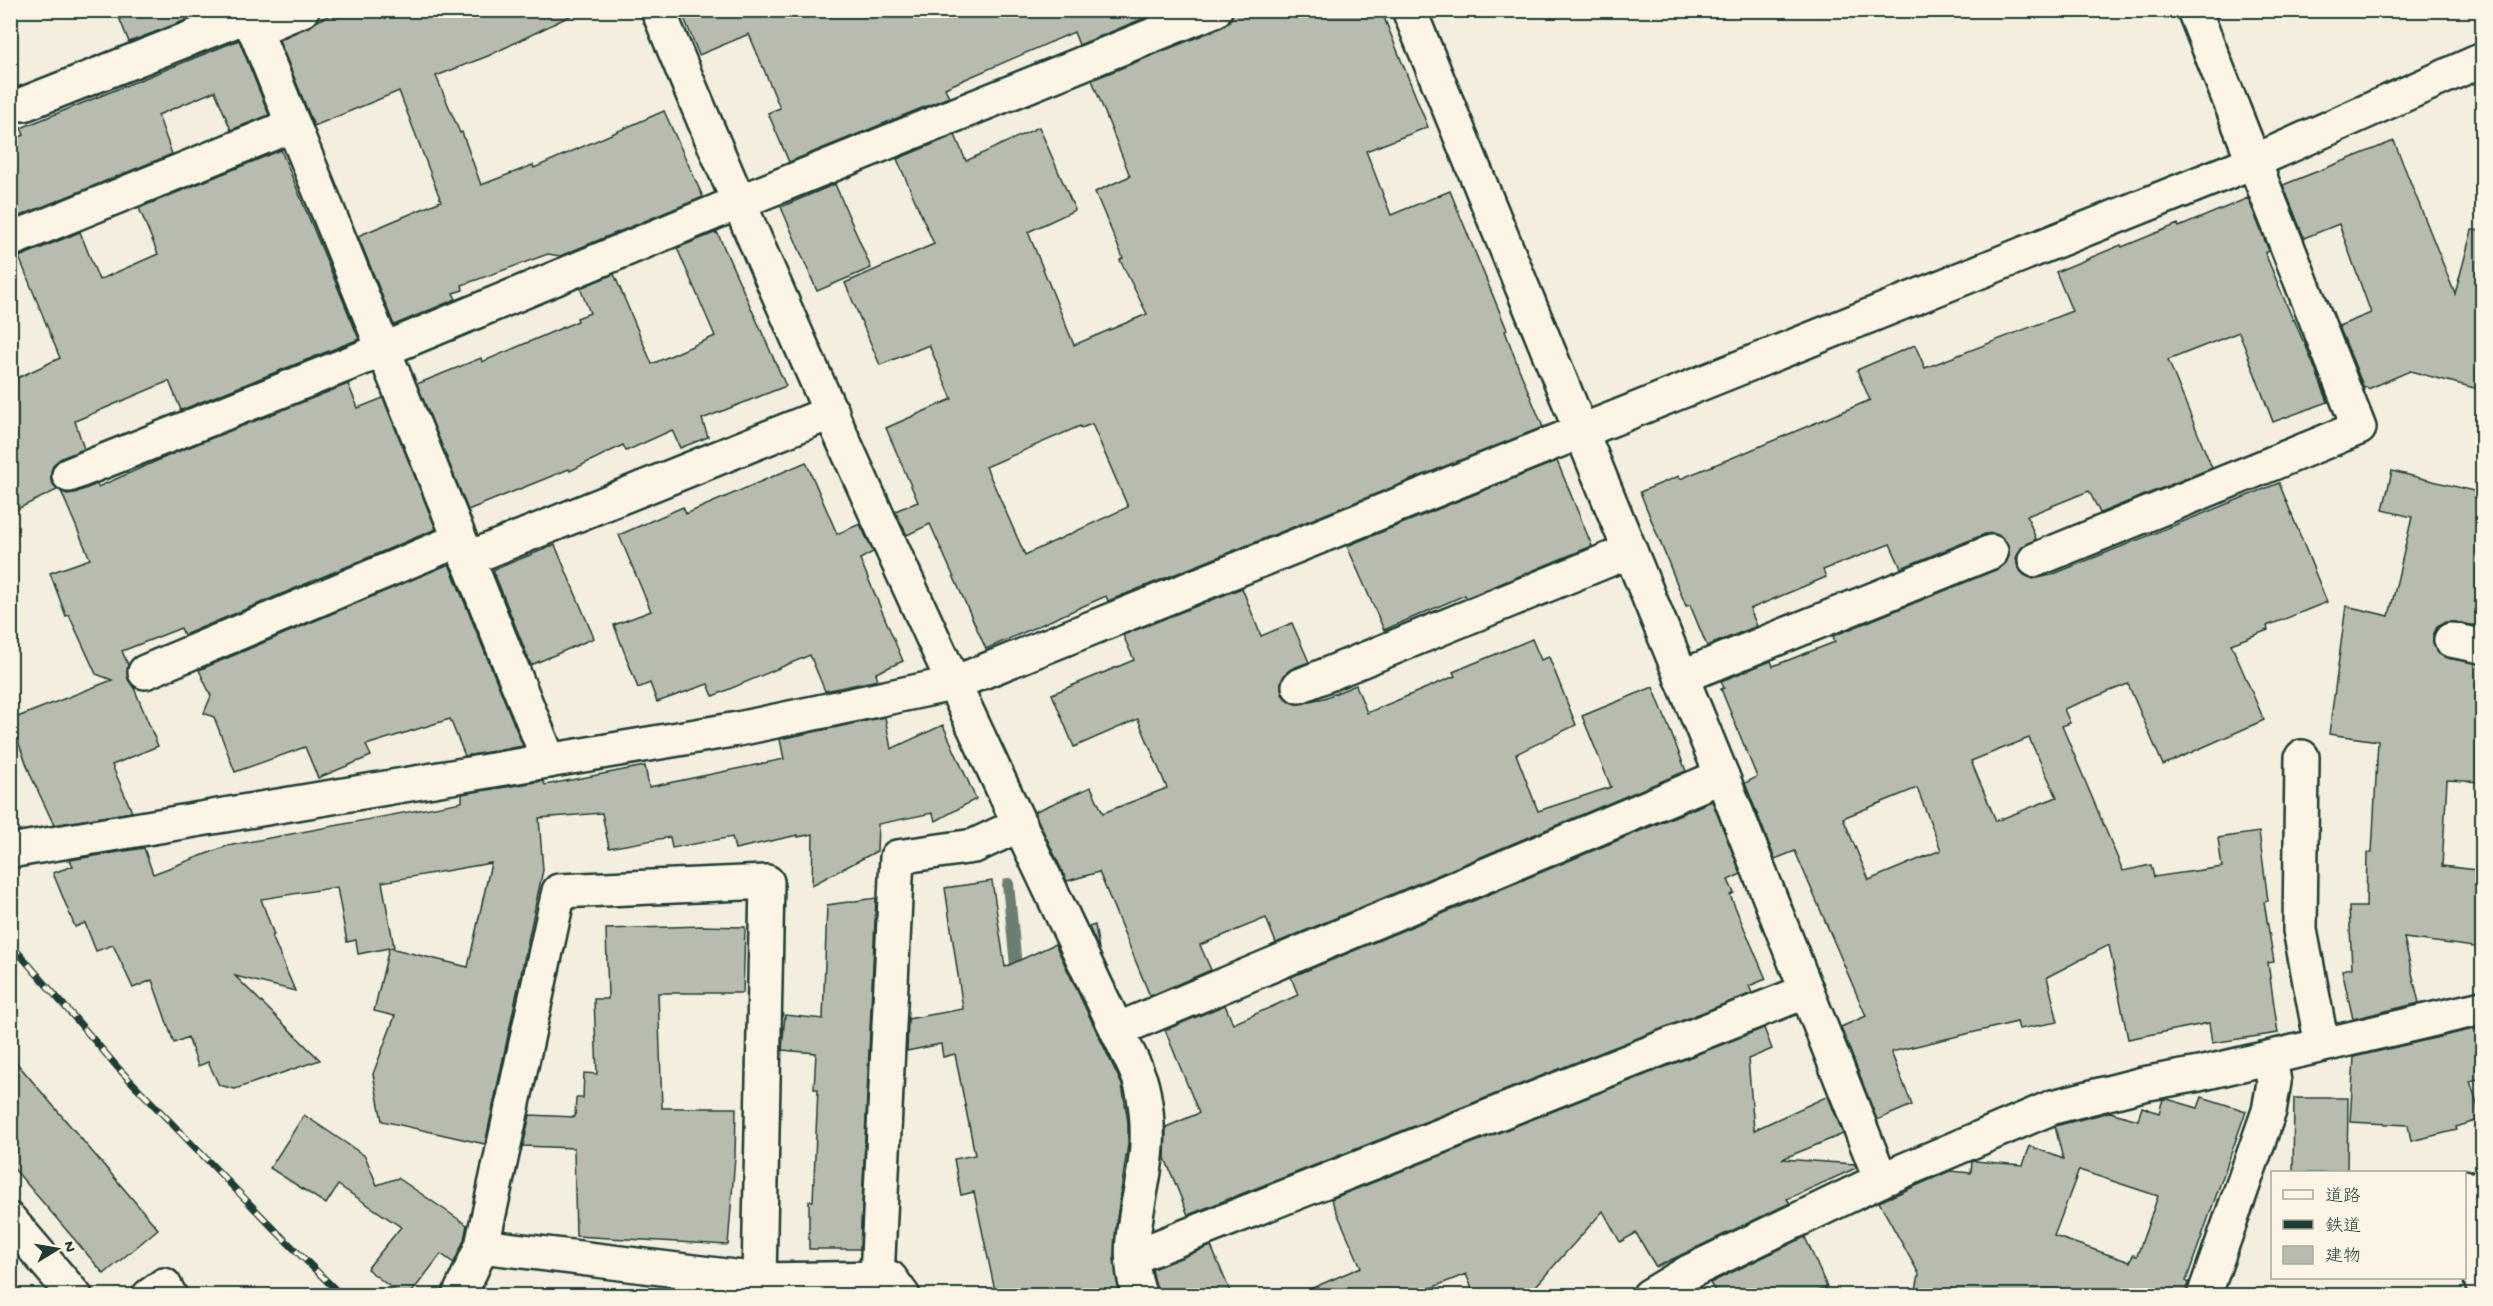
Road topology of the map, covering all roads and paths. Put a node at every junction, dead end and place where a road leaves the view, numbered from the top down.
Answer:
1 (302, 10) edge
2 (658, 10) edge
3 (1215, 10) edge
4 (1409, 10) edge
5 (2194, 10) edge
6 (250, 19) edge
7 (2474, 73) edge
8 (24, 104) dead end
9 (292, 125) junction
10 (2255, 162) junction
11 (737, 203) junction
12 (10, 240) edge
13 (383, 350) junction
14 (832, 412) junction
15 (1580, 432) junction
16 (69, 475) dead end
17 (463, 550) junction
18 (1630, 551) junction
19 (1991, 552) dead end
20 (2035, 560) dead end
21 (2451, 640) dead end
22 (2482, 646) edge
23 (146, 672) dead end
24 (1681, 677) junction
25 (952, 684) junction
26 (1299, 686) dead end
27 (2302, 757) dead end
28 (549, 761) junction
29 (1722, 776) junction
30 (1019, 825) junction
31 (10, 851) edge
32 (1807, 991) junction
33 (2482, 1008) edge
34 (1117, 1030) junction
35 (2322, 1045) junction
36 (2270, 1058) junction
37 (1881, 1180) junction
38 (2466, 1198) edge
39 (10, 1220) edge
40 (482, 1246) junction
41 (1133, 1257) junction
42 (759, 1280) junction
43 (2482, 1283) edge
44 (1694, 1284) edge
45 (890, 1287) edge
46 (75, 1296) edge
47 (149, 1296) edge
48 (170, 1296) edge
49 (459, 1296) edge
50 (1140, 1296) edge
51 (1649, 1296) edge
52 (2204, 1296) edge

1 - 6 street
2 - 11 street
3 - 11 street
4 - 15 street
5 - 10 street
6 - 8 street
6 - 9 street
7 - 10 street
9 - 12 street
9 - 13 street
10 - 15 street
10 - 20 street
11 - 13 street
11 - 14 street
13 - 16 street
13 - 17 street
14 - 17 street
14 - 25 street
15 - 18 street
15 - 25 street
17 - 23 street
17 - 28 street
18 - 24 street
18 - 26 street
19 - 24 street
21 - 22 street
24 - 29 street
25 - 28 street
25 - 30 street
27 - 35 street
28 - 31 street
29 - 32 street
29 - 34 street
30 - 34 street
30 - 45 street
32 - 37 street
32 - 41 street
33 - 35 street
34 - 41 street
35 - 36 street
36 - 37 street
36 - 52 street
37 - 44 street
38 - 43 street
39 - 46 street
40 - 42 street
40 - 42 street
40 - 49 street
41 - 50 street
42 - 45 street
44 - 51 street
47 - 48 street

